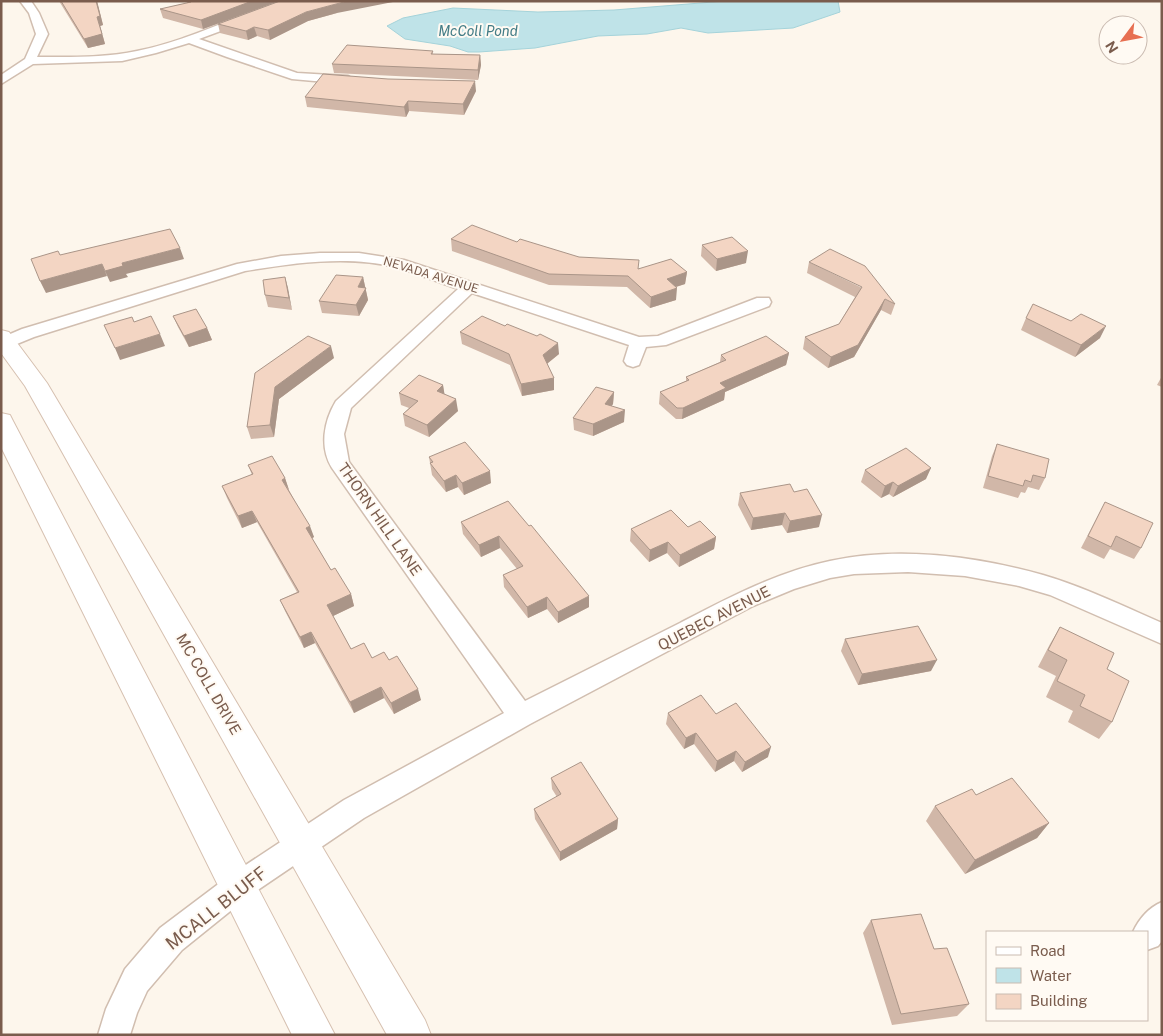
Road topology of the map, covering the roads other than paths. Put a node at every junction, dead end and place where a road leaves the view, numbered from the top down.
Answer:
1 (25, 1) edge
2 (297, 1) edge
3 (190, 38) junction
4 (30, 61) junction
5 (1, 80) edge
6 (362, 81) edge
7 (469, 286) junction
8 (763, 302) dead end
9 (3, 340) edge
10 (639, 342) junction
11 (633, 360) dead end
12 (1, 421) edge
13 (1162, 634) edge
14 (521, 716) junction
15 (301, 844) junction
16 (239, 886) junction
17 (1162, 917) edge
18 (1148, 934) edge
19 (114, 1035) edge
20 (314, 1035) edge
21 (410, 1035) edge

1 - 4 street
2 - 3 street
3 - 4 street
3 - 6 street
4 - 5 street
7 - 9 street, NEVADA AVENUE
7 - 10 street, NEVADA AVENUE
7 - 14 street, THORN HILL LANE
8 - 10 street, NEVADA AVENUE
9 - 15 main road, MC COLL DRIVE
10 - 11 street
12 - 16 main road
13 - 14 street, QUEBEC AVENUE
14 - 15 street, QUEBEC AVENUE
15 - 16 street, MCALL BLUFF
15 - 21 main road, MC COLL DRIVE
16 - 19 street, MCALL BLUFF
16 - 20 main road
17 - 18 street

